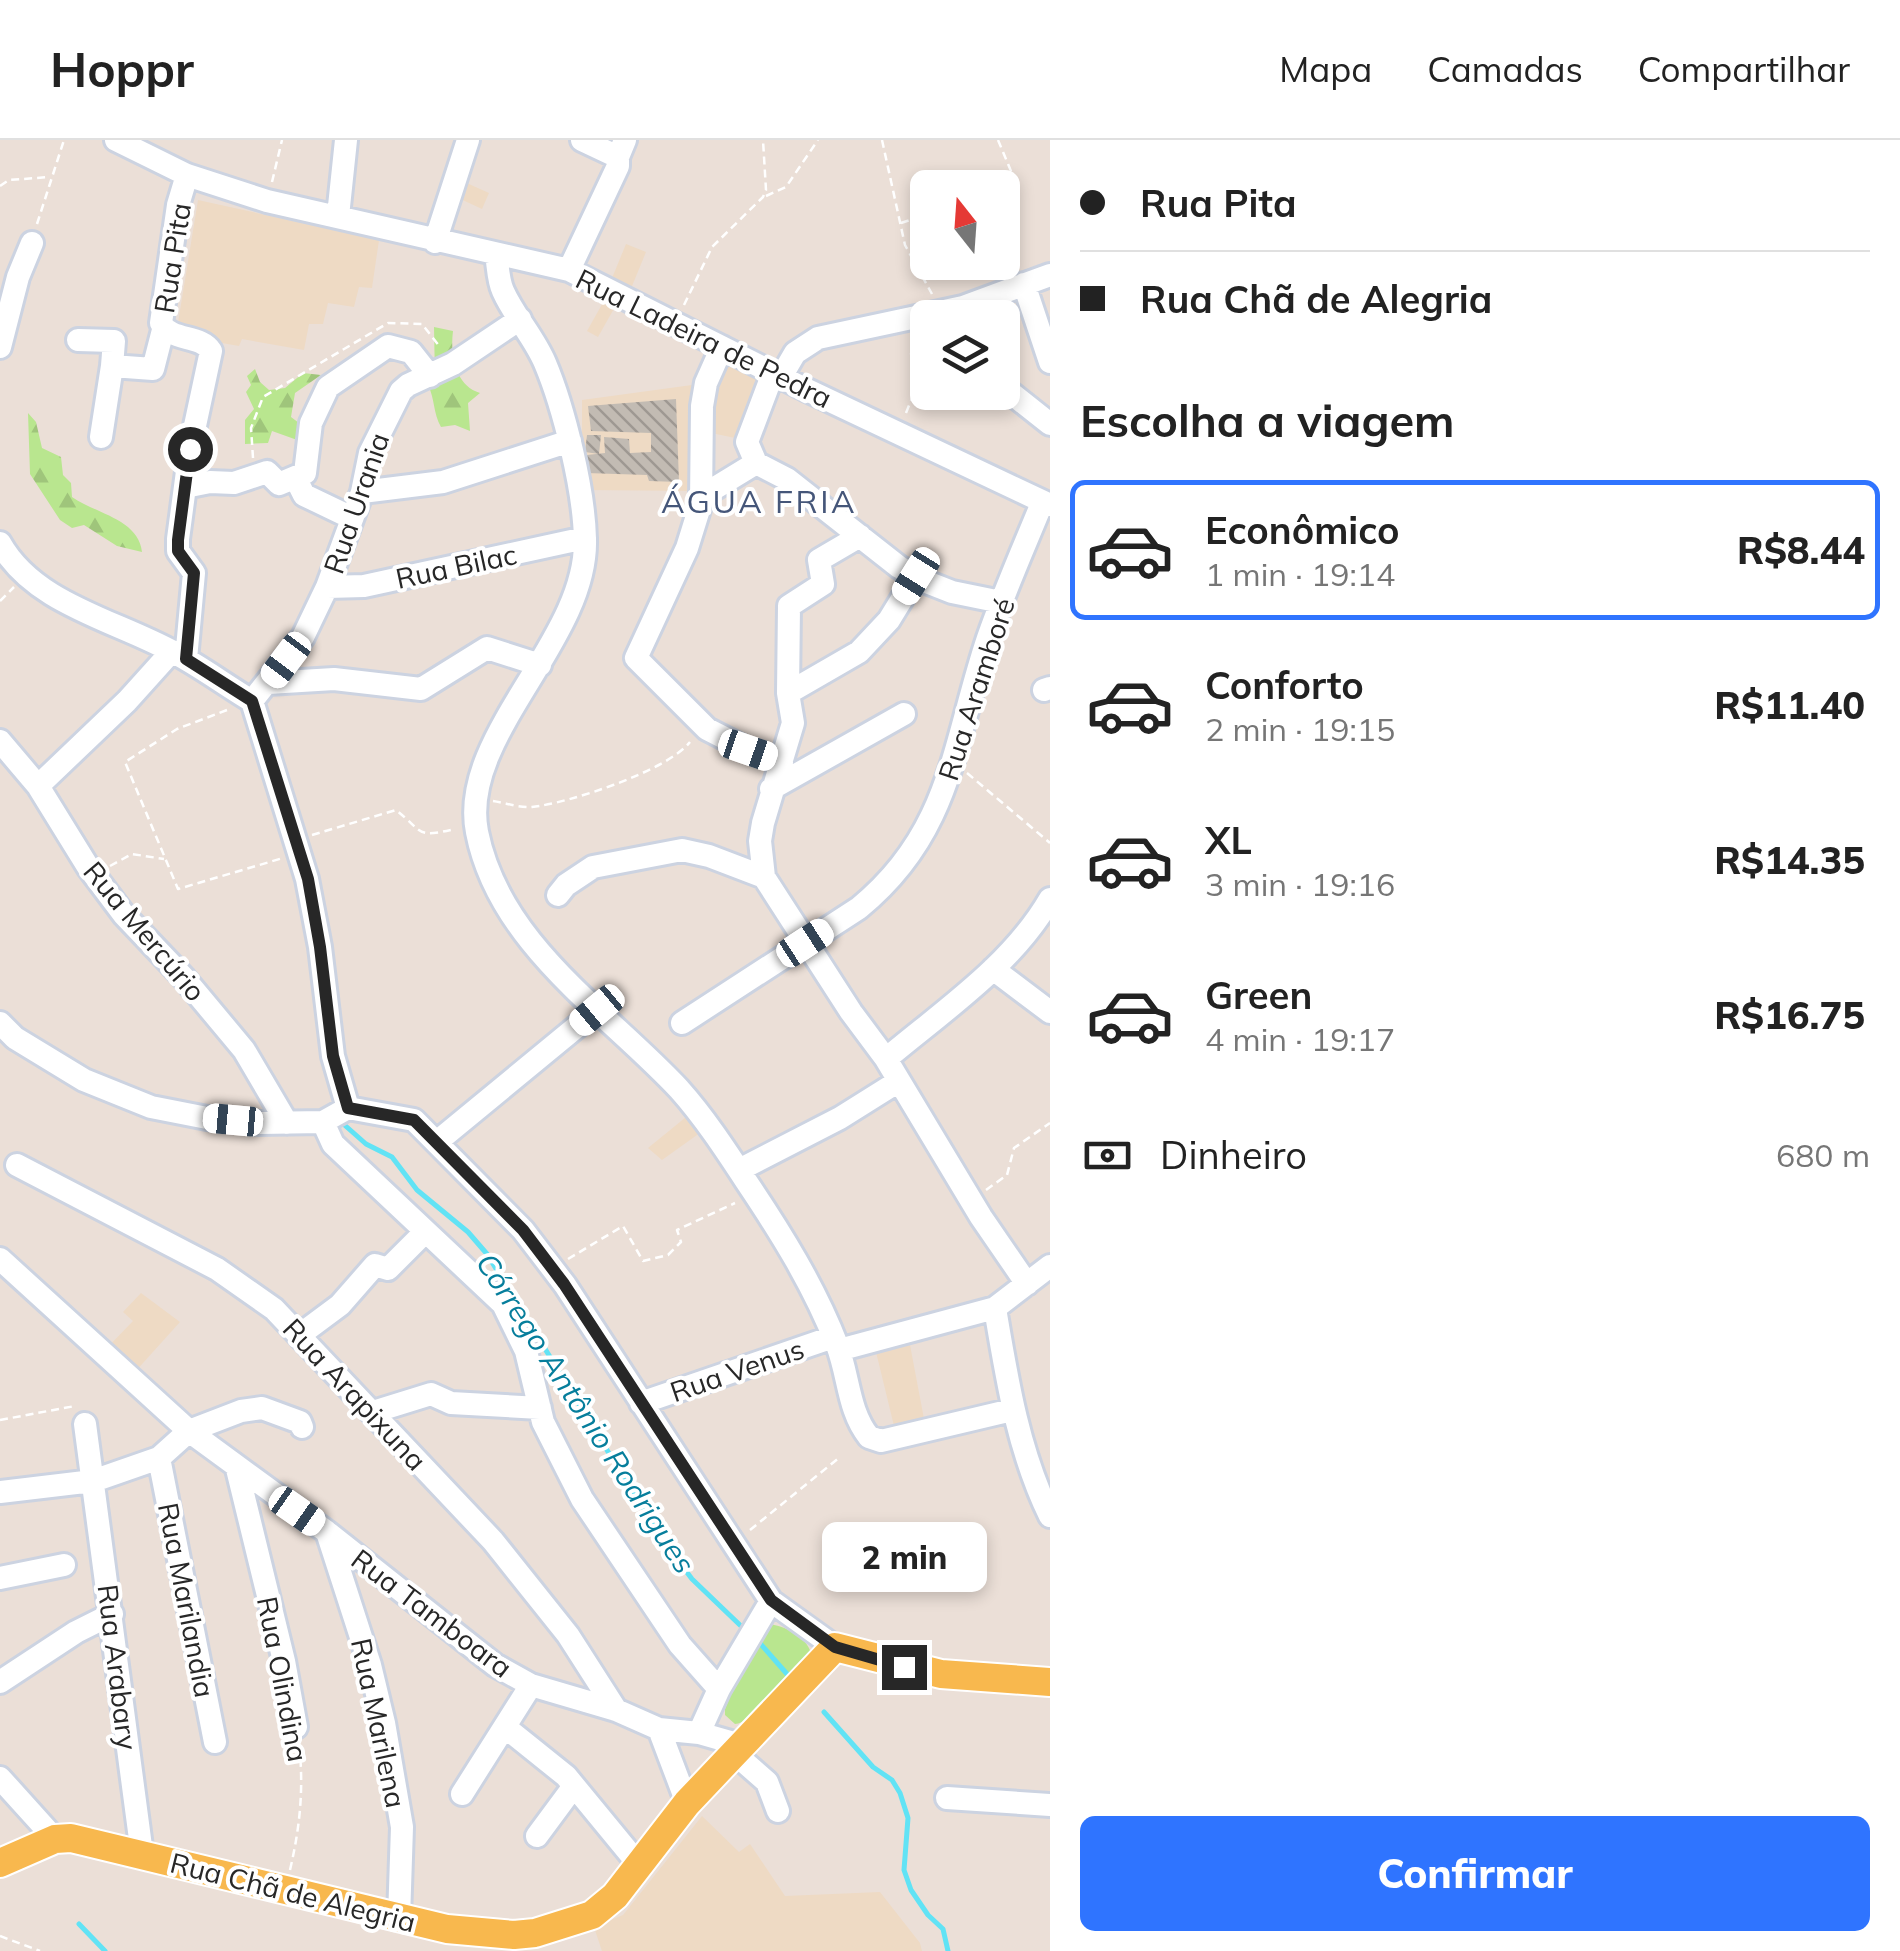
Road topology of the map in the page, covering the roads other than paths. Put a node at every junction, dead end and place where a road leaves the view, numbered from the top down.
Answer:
1 (346, 140) edge
2 (468, 140) edge
3 (582, 140) edge
4 (122, 141) edge
5 (619, 151) edge
6 (187, 175) junction
7 (338, 216) junction
8 (435, 242) junction
9 (32, 243) road end
10 (496, 254) junction
11 (569, 270) junction
12 (1050, 275) edge
13 (1024, 284) junction
14 (983, 300) edge
15 (520, 319) junction
16 (910, 321) edge
17 (163, 330) junction
18 (78, 340) dead end
19 (0, 347) edge
20 (722, 347) junction
21 (1048, 354) edge
22 (112, 366) junction
23 (777, 375) junction
24 (430, 376) junction
25 (1020, 400) edge
26 (1050, 424) edge
27 (101, 437) dead end
28 (570, 441) junction
29 (756, 463) junction
30 (295, 478) junction
31 (185, 487) junction
32 (362, 492) junction
33 (702, 496) junction
34 (1046, 504) edge
35 (352, 518) junction
36 (860, 536) junction
37 (585, 538) junction
38 (0, 542) edge
39 (916, 576) junction
40 (327, 588) junction
41 (1001, 602) junction
42 (179, 655) junction
43 (540, 664) junction
44 (268, 683) junction
45 (788, 693) junction
46 (252, 701) junction
47 (904, 714) dead end
48 (0, 741) edge
49 (782, 762) junction
50 (38, 786) junction
51 (771, 789) junction
52 (764, 877) junction
53 (558, 895) dead end
54 (1050, 899) edge
55 (805, 943) junction
56 (993, 969) junction
57 (597, 1010) junction
58 (1050, 1012) edge
59 (0, 1023) edge
60 (682, 1024) dead end
61 (886, 1059) junction
62 (900, 1081) junction
63 (348, 1108) junction
64 (322, 1122) junction
65 (287, 1123) junction
66 (438, 1141) junction
67 (17, 1166) dead end
68 (739, 1170) junction
69 (425, 1232) junction
70 (0, 1259) edge
71 (1043, 1274) edge
72 (996, 1308) junction
73 (300, 1334) junction
74 (836, 1343) junction
75 (641, 1404) junction
76 (540, 1408) junction
77 (1012, 1410) junction
78 (373, 1412) junction
79 (85, 1424) road end
80 (302, 1427) dead end
81 (189, 1431) junction
82 (159, 1458) junction
83 (237, 1469) junction
84 (93, 1481) junction
85 (0, 1492) edge
86 (1050, 1516) edge
87 (327, 1532) junction
88 (64, 1565) dead end
89 (0, 1578) edge
90 (771, 1600) junction
91 (112, 1614) junction
92 (835, 1647) junction
93 (0, 1682) edge
94 (1050, 1682) edge
95 (530, 1686) junction
96 (719, 1689) junction
97 (616, 1710) junction
98 (296, 1727) road end
99 (505, 1727) junction
100 (660, 1729) junction
101 (699, 1733) junction
102 (215, 1742) dead end
103 (738, 1749) junction
104 (0, 1778) edge
105 (574, 1786) junction
106 (462, 1794) dead end
107 (947, 1798) dead end
108 (687, 1804) junction
109 (1050, 1805) edge
110 (778, 1812) dead end
111 (536, 1836) dead end
112 (55, 1839) junction
113 (142, 1854) junction
114 (8, 1859) edge
115 (640, 1866) junction
116 (399, 1919) junction
117 (445, 1940) edge

1 - 7 street
2 - 8 street
3 - 5 street
4 - 6 street, Rua Ladeira de Pedra
5 - 11 street
6 - 7 street, Rua Ladeira de Pedra
6 - 17 street, Rua Pita
7 - 8 street, Rua Ladeira de Pedra
8 - 10 street, Rua Ladeira de Pedra
9 - 19 street
10 - 11 street, Rua Ladeira de Pedra
10 - 15 street
11 - 20 street, Rua Ladeira de Pedra
12 - 13 street
13 - 14 street
13 - 21 street
15 - 24 street, Rua Urania
15 - 28 street
16 - 23 street
17 - 22 street
17 - 31 street, Rua Pita
18 - 22 street
20 - 23 street, Rua Ladeira de Pedra
20 - 33 street
22 - 27 street
23 - 29 street
23 - 34 street, Rua Ladeira de Pedra
24 - 30 street
24 - 32 street, Rua Urania
25 - 26 street
28 - 32 street
28 - 37 street
29 - 33 street
29 - 36 street
30 - 31 street
30 - 35 street
31 - 42 street, Rua Pita
32 - 35 street, Rua Urania
33 - 49 street
34 - 41 street, Rua Aramboré
35 - 40 street, Rua Urania
36 - 39 street
36 - 45 street
37 - 40 street, Rua Bilac
37 - 43 street
38 - 42 street
39 - 41 street
39 - 45 street
40 - 44 street, Rua Urania
41 - 55 street, Rua Aramboré
42 - 46 street
42 - 50 street
43 - 44 street
43 - 57 street
44 - 46 street, Rua Urania
45 - 49 street
46 - 63 street
47 - 51 street
48 - 50 street, Rua Mercúrio
49 - 51 street
50 - 65 street, Rua Mercúrio
51 - 52 street
52 - 53 street
52 - 55 street
54 - 56 street
55 - 60 street, Rua Aramboré
55 - 61 street
56 - 58 street
56 - 61 street
57 - 66 street
57 - 68 street
59 - 65 street
61 - 62 street
62 - 68 street
62 - 71 street
63 - 64 street
63 - 66 street
64 - 65 street
64 - 69 street
66 - 75 street
67 - 73 street, Rua Arapixuna
68 - 74 street
69 - 73 street
69 - 76 street
70 - 81 street, Rua Tamboara
71 - 72 street
72 - 74 street, Rua Venus
72 - 77 street
73 - 78 street, Rua Arapixuna
74 - 75 street, Rua Venus
74 - 77 street
75 - 90 street
76 - 78 street
76 - 96 street
77 - 86 street
78 - 97 street, Rua Arapixuna
79 - 84 street, Rua Arabary
80 - 81 street
81 - 82 street
81 - 83 street, Rua Tamboara
82 - 84 street
82 - 102 street, Rua Marilandia
83 - 87 street, Rua Tamboara
83 - 98 street, Rua Olindina
84 - 85 street
84 - 91 street, Rua Arabary
87 - 95 street, Rua Tamboara
87 - 116 street, Rua Marilena
88 - 89 street
90 - 92 street
90 - 96 street
91 - 93 street
91 - 113 street, Rua Arabary
92 - 94 main road
92 - 103 main road, Rua Chã de Alegria
95 - 97 street, Rua Tamboara
95 - 99 street
96 - 101 street
97 - 100 street, Rua Tamboara
99 - 105 street
99 - 106 street
100 - 101 street, Rua Tamboara
100 - 108 street
101 - 103 street, Rua Tamboara
103 - 108 main road, Rua Chã de Alegria
103 - 110 street
104 - 112 street
105 - 111 street
105 - 115 street
107 - 109 street
108 - 115 main road, Rua Chã de Alegria
112 - 113 main road, Rua Chã de Alegria
112 - 114 main road, Rua Chã de Alegria
113 - 116 main road, Rua Chã de Alegria
115 - 117 main road, Rua Chã de Alegria
116 - 117 main road, Rua Chã de Alegria

